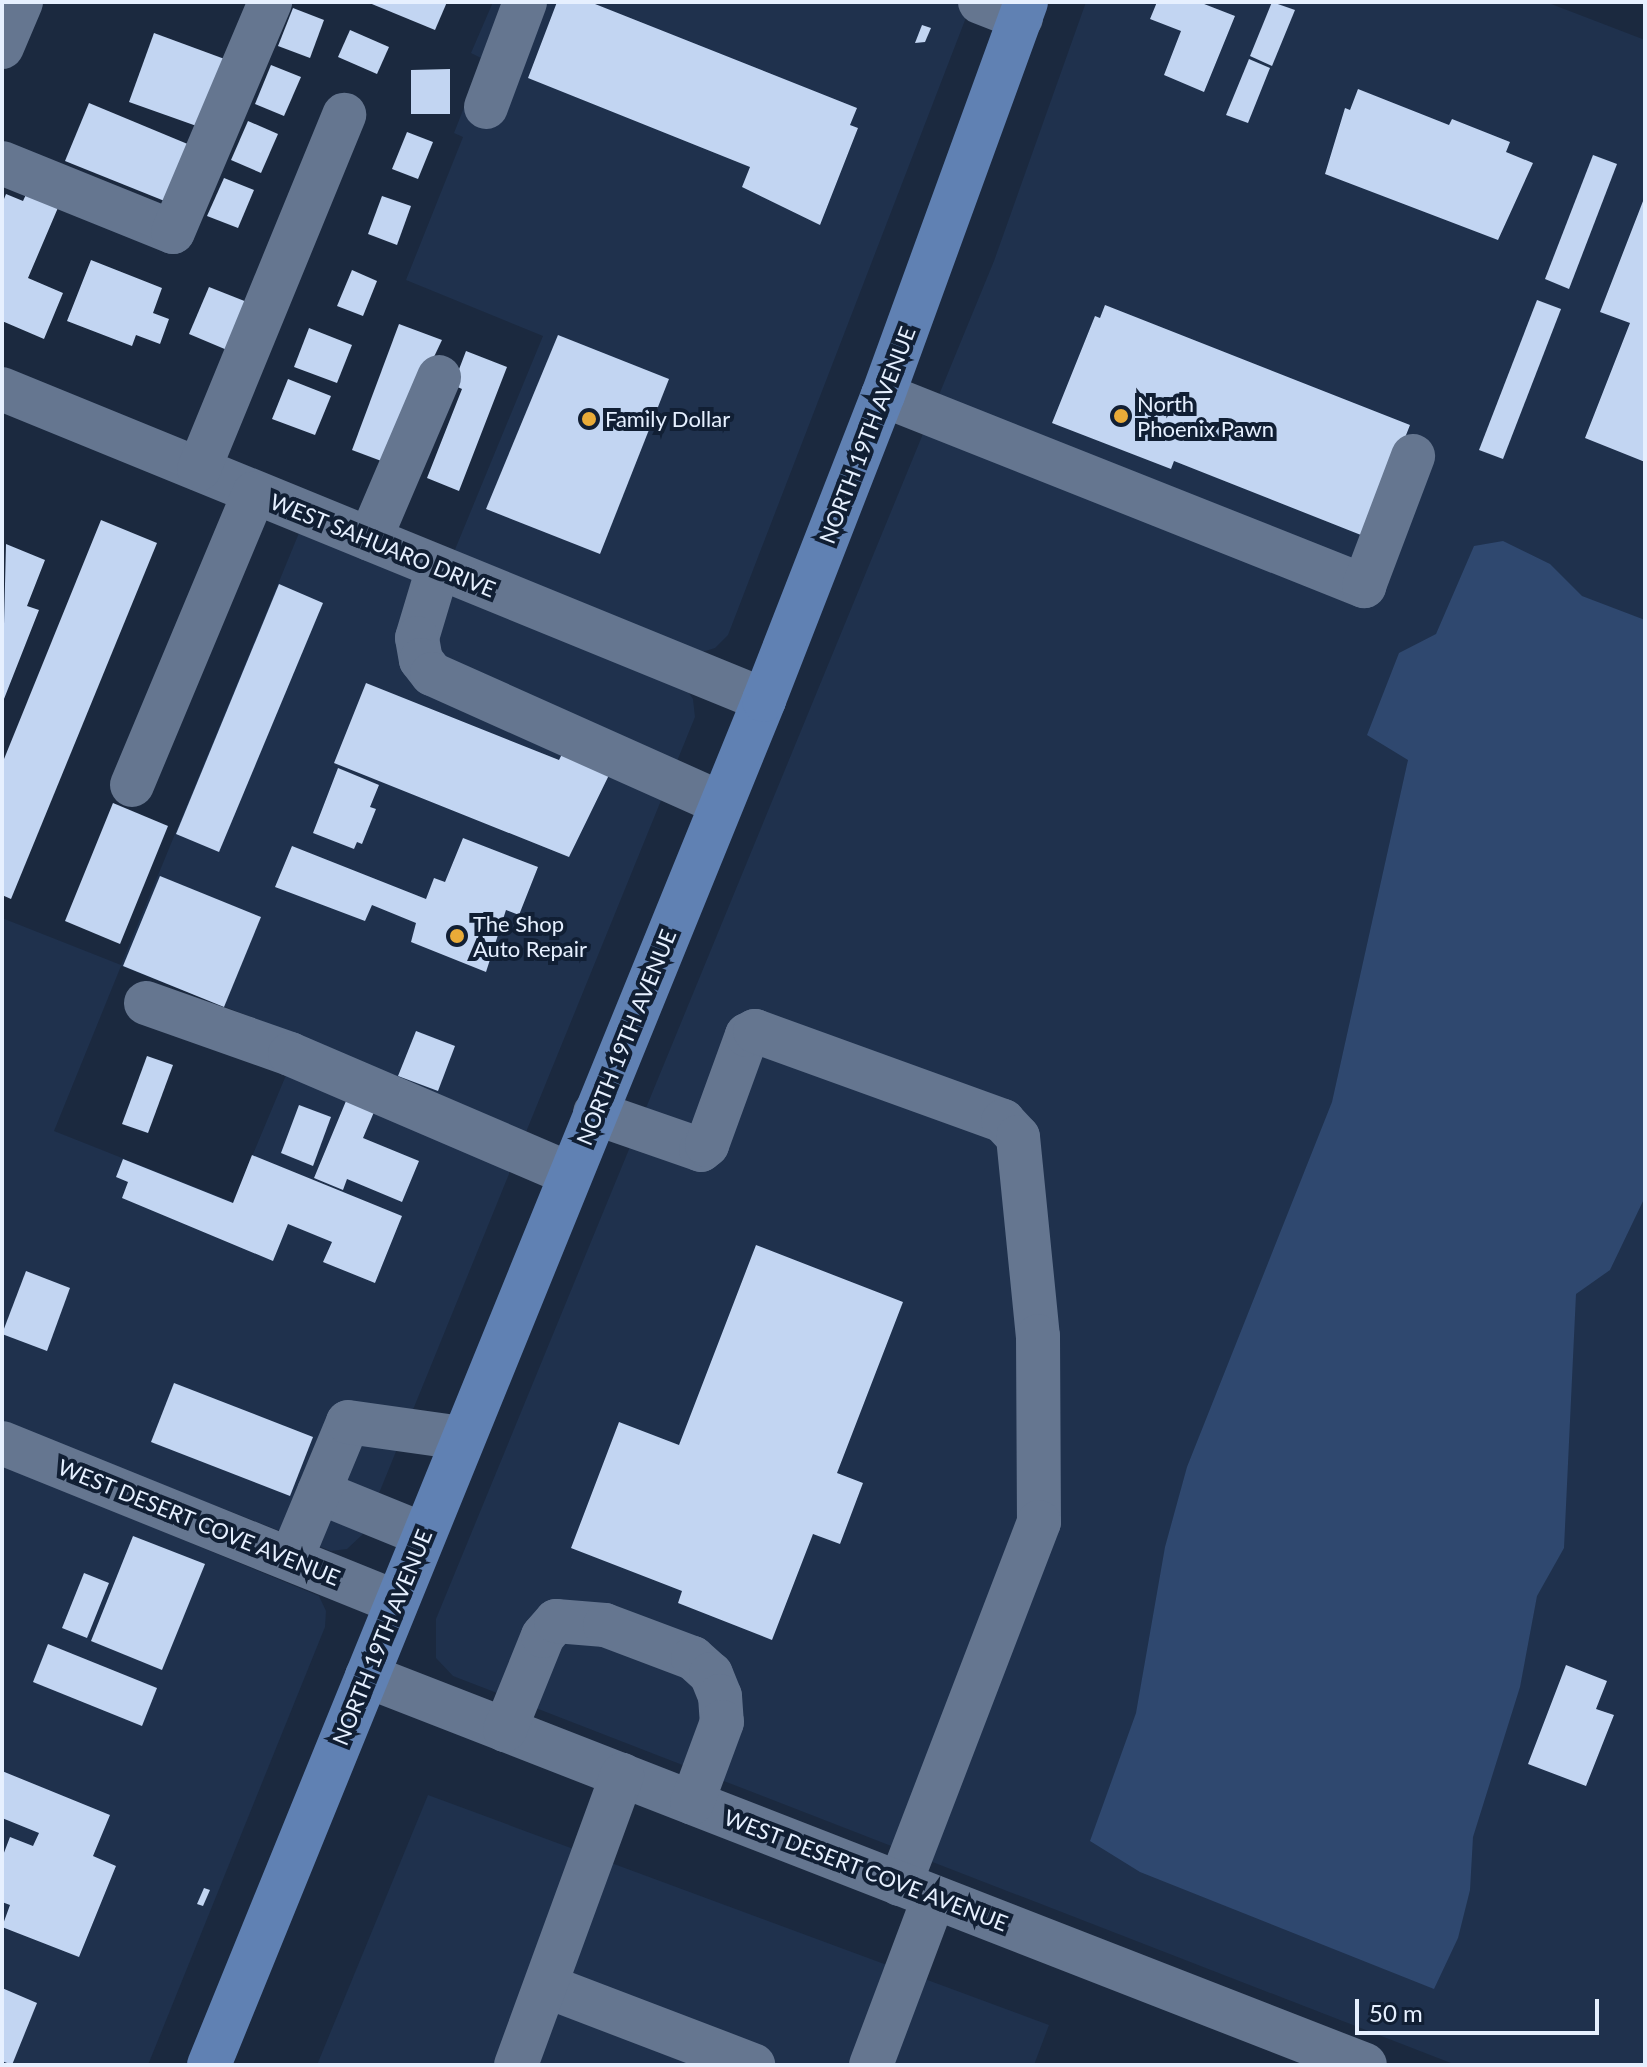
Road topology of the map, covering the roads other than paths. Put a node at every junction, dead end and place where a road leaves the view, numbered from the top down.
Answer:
1 (21, 2) edge
2 (270, 2) edge
3 (525, 2) edge
4 (980, 2) edge
5 (1024, 10) edge
6 (2, 47) edge
7 (486, 107) dead end
8 (344, 115) dead end
9 (2, 163) edge
10 (439, 377) dead end
11 (2, 389) edge
12 (883, 395) junction
13 (1413, 456) dead end
14 (199, 469) junction
15 (254, 493) junction
16 (370, 539) junction
17 (438, 568) junction
18 (764, 700) junction
19 (132, 785) dead end
20 (721, 803) junction
21 (146, 1003) dead end
22 (595, 1113) junction
23 (570, 1174) junction
24 (462, 1438) junction
25 (2, 1443) edge
26 (319, 1492) junction
27 (422, 1534) junction
28 (291, 1559) junction
29 (396, 1602) junction
30 (367, 1676) junction
31 (505, 1730) junction
32 (622, 1775) junction
33 (692, 1803) junction
34 (917, 1890) junction
35 (546, 1986) junction
36 (209, 2065) edge
37 (516, 2065) edge
38 (753, 2065) edge
39 (871, 2065) edge
40 (1365, 2065) edge

1 - 6 street
2 - 9 street
3 - 7 street
4 - 5 street
5 - 12 main road, NORTH 19TH AVENUE
8 - 14 street
10 - 16 street
11 - 14 street, WEST SAHUARO DRIVE
12 - 13 street
12 - 18 main road, NORTH 19TH AVENUE
14 - 15 street, WEST SAHUARO DRIVE
15 - 16 street, WEST SAHUARO DRIVE
15 - 19 street
16 - 17 street, WEST SAHUARO DRIVE
17 - 18 street, WEST SAHUARO DRIVE
17 - 20 street
18 - 20 main road, NORTH 19TH AVENUE
20 - 22 main road, NORTH 19TH AVENUE
21 - 23 street
22 - 23 main road, NORTH 19TH AVENUE
22 - 34 street
23 - 24 main road, NORTH 19TH AVENUE
24 - 26 street
24 - 27 main road, NORTH 19TH AVENUE
25 - 28 street, WEST DESERT COVE AVENUE
26 - 27 street
26 - 28 street
27 - 29 main road, NORTH 19TH AVENUE
28 - 29 street, WEST DESERT COVE AVENUE
29 - 30 main road, NORTH 19TH AVENUE
30 - 31 street, WEST DESERT COVE AVENUE
30 - 36 main road, NORTH 19TH AVENUE
31 - 32 street, WEST DESERT COVE AVENUE
31 - 33 street
32 - 33 street, WEST DESERT COVE AVENUE
32 - 35 street
33 - 34 street, WEST DESERT COVE AVENUE
34 - 39 street
34 - 40 street, WEST DESERT COVE AVENUE
35 - 37 street
35 - 38 street

